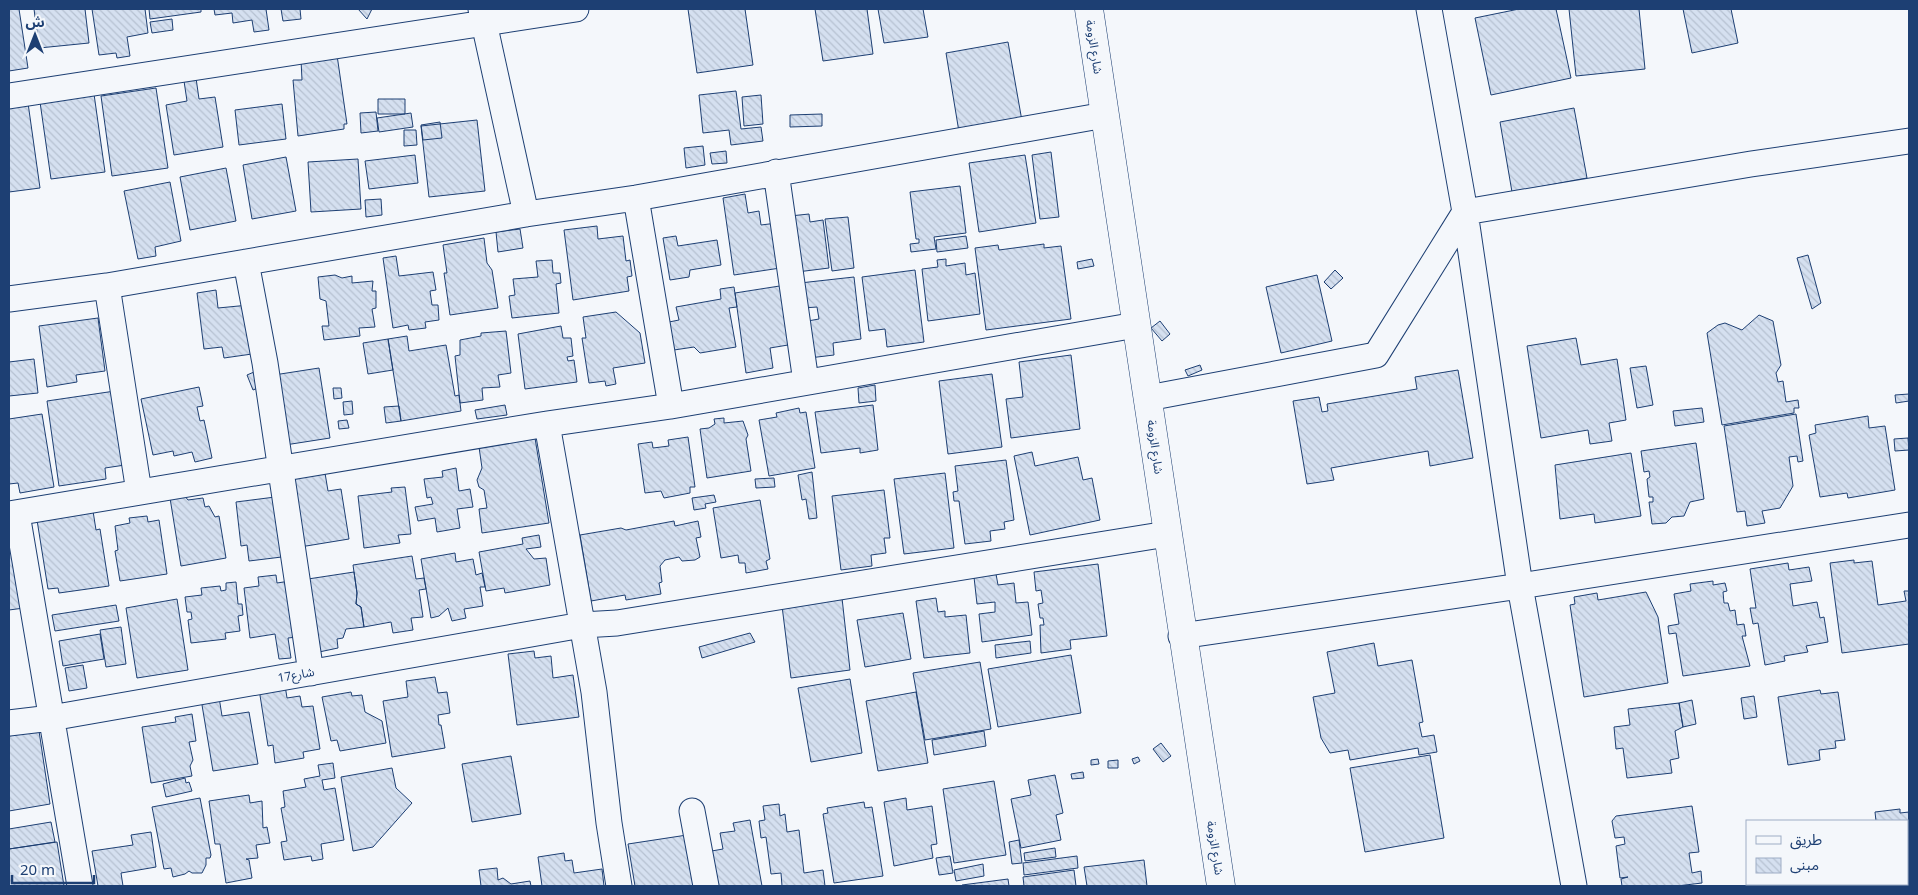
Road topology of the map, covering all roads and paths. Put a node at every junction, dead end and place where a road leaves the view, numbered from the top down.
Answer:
1 (576, 9) edge
2 (1088, 9) edge
3 (1429, 9) edge
4 (482, 16) edge
5 (9, 96) edge
6 (1105, 115) junction
7 (1909, 141) edge
8 (776, 172) junction
9 (636, 198) junction
10 (1465, 212) junction
11 (526, 214) junction
12 (246, 262) junction
13 (106, 286) junction
14 (9, 299) edge
15 (1136, 325) junction
16 (806, 382) junction
17 (1148, 398) junction
18 (671, 406) junction
19 (547, 424) junction
20 (281, 468) junction
21 (139, 492) junction
22 (13, 514) edge
23 (1909, 525) edge
24 (1167, 534) junction
25 (1520, 586) junction
26 (582, 625) junction
27 (1182, 636) junction
28 (311, 673) junction
29 (51, 718) junction
30 (9, 724) edge
31 (692, 811) dead end
32 (80, 886) edge
33 (619, 886) edge
34 (706, 886) edge
35 (1221, 886) edge
36 (1574, 886) edge

1 - 4 street
2 - 6 street, شارع الزومة
3 - 10 street
4 - 5 street
4 - 11 street
6 - 8 street
6 - 15 street, شارع الزومة
7 - 10 street
8 - 9 street
8 - 16 street
9 - 11 street
9 - 18 street
10 - 17 street
10 - 25 street
11 - 12 street
12 - 13 street
12 - 20 street
13 - 14 street
13 - 21 street
15 - 16 street
15 - 17 street, شارع الزومة
16 - 18 street
17 - 24 street, شارع الزومة
18 - 19 street
19 - 20 street
19 - 26 street
20 - 21 street
20 - 28 street
21 - 22 street
22 - 29 street
23 - 25 street
24 - 26 street, شارع17
24 - 27 street, شارع الزومة
25 - 27 street
25 - 36 street
26 - 28 street, شارع17
26 - 33 street
27 - 35 street, شارع الزومة
28 - 29 street, شارع17
29 - 30 street, شارع17
29 - 32 street
31 - 34 street

